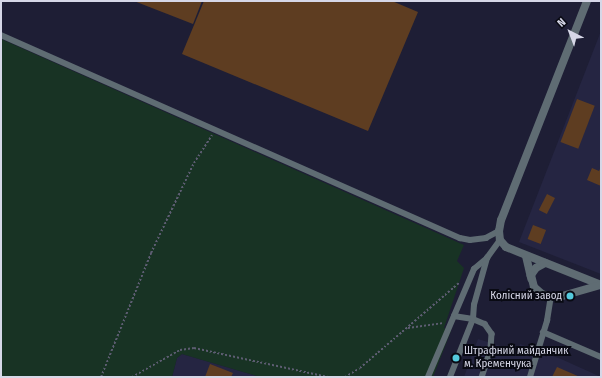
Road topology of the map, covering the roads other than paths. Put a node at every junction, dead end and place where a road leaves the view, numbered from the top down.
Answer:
1 (587, 1) edge
2 (1, 35) edge
3 (498, 231) junction
4 (500, 240) junction
5 (526, 256) junction
6 (487, 258) junction
7 (545, 263) junction
8 (531, 281) junction
9 (600, 285) edge
10 (551, 297) junction
11 (453, 319) junction
12 (473, 319) junction
13 (543, 332) junction
14 (601, 357) edge
15 (428, 377) edge
16 (450, 377) edge
17 (482, 377) edge
18 (530, 377) edge

1 - 3 street
2 - 3 lane
3 - 4 street
4 - 5 street
4 - 6 lane
5 - 7 street
5 - 8 street
6 - 11 lane
6 - 12 lane
7 - 8 street
7 - 9 street
8 - 10 street
9 - 10 street
10 - 13 lane
11 - 12 lane
11 - 15 lane
12 - 16 lane
12 - 17 lane
13 - 14 lane
13 - 18 lane

